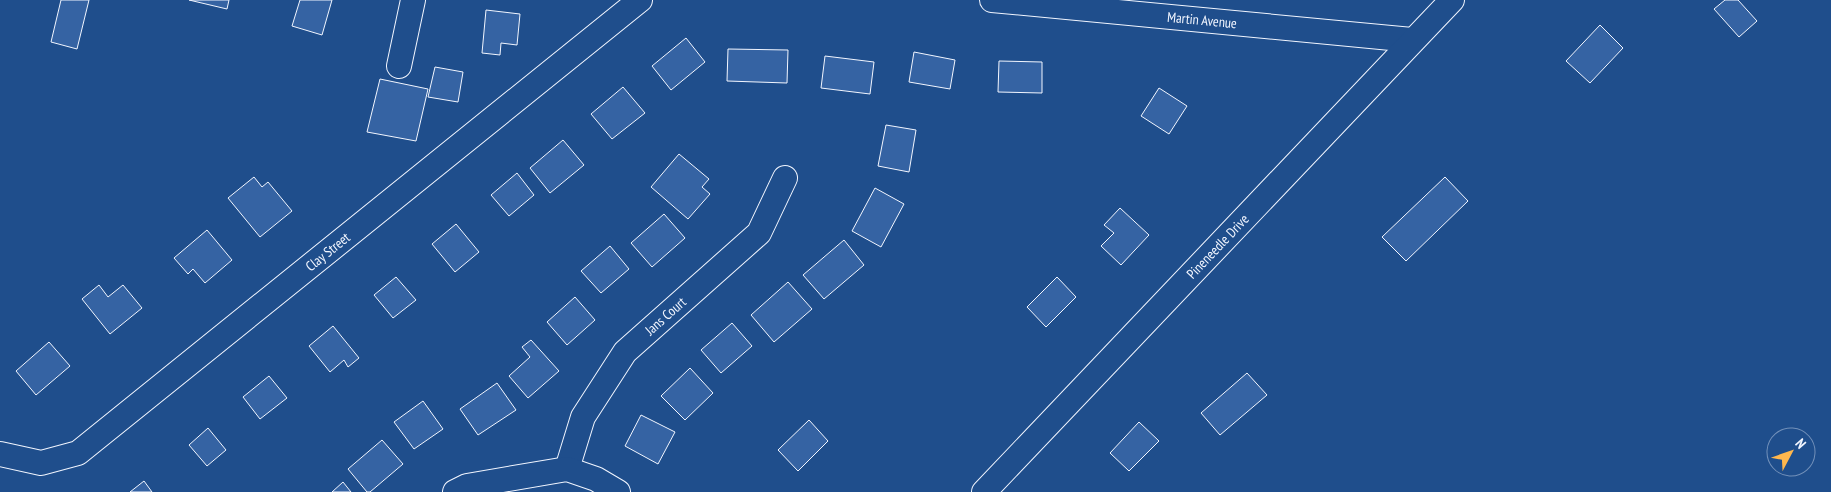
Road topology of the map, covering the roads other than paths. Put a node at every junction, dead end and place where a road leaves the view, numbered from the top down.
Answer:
1 (413, 0) edge
2 (640, 0) edge
3 (992, 0) edge
4 (1452, 0) edge
5 (1156, 8) edge
6 (1412, 40) junction
7 (399, 66) dead end
8 (785, 178) dead end
9 (0, 454) edge
10 (567, 469) junction
11 (456, 492) edge
12 (618, 492) edge
13 (984, 492) edge

1 - 7 street
2 - 9 street, Clay Street
3 - 5 street, Martin Avenue
4 - 6 street, Pineneedle Drive
5 - 6 street, Martin Avenue
6 - 13 street, Pineneedle Drive
8 - 10 street, Jans Court
10 - 11 street
10 - 12 street

